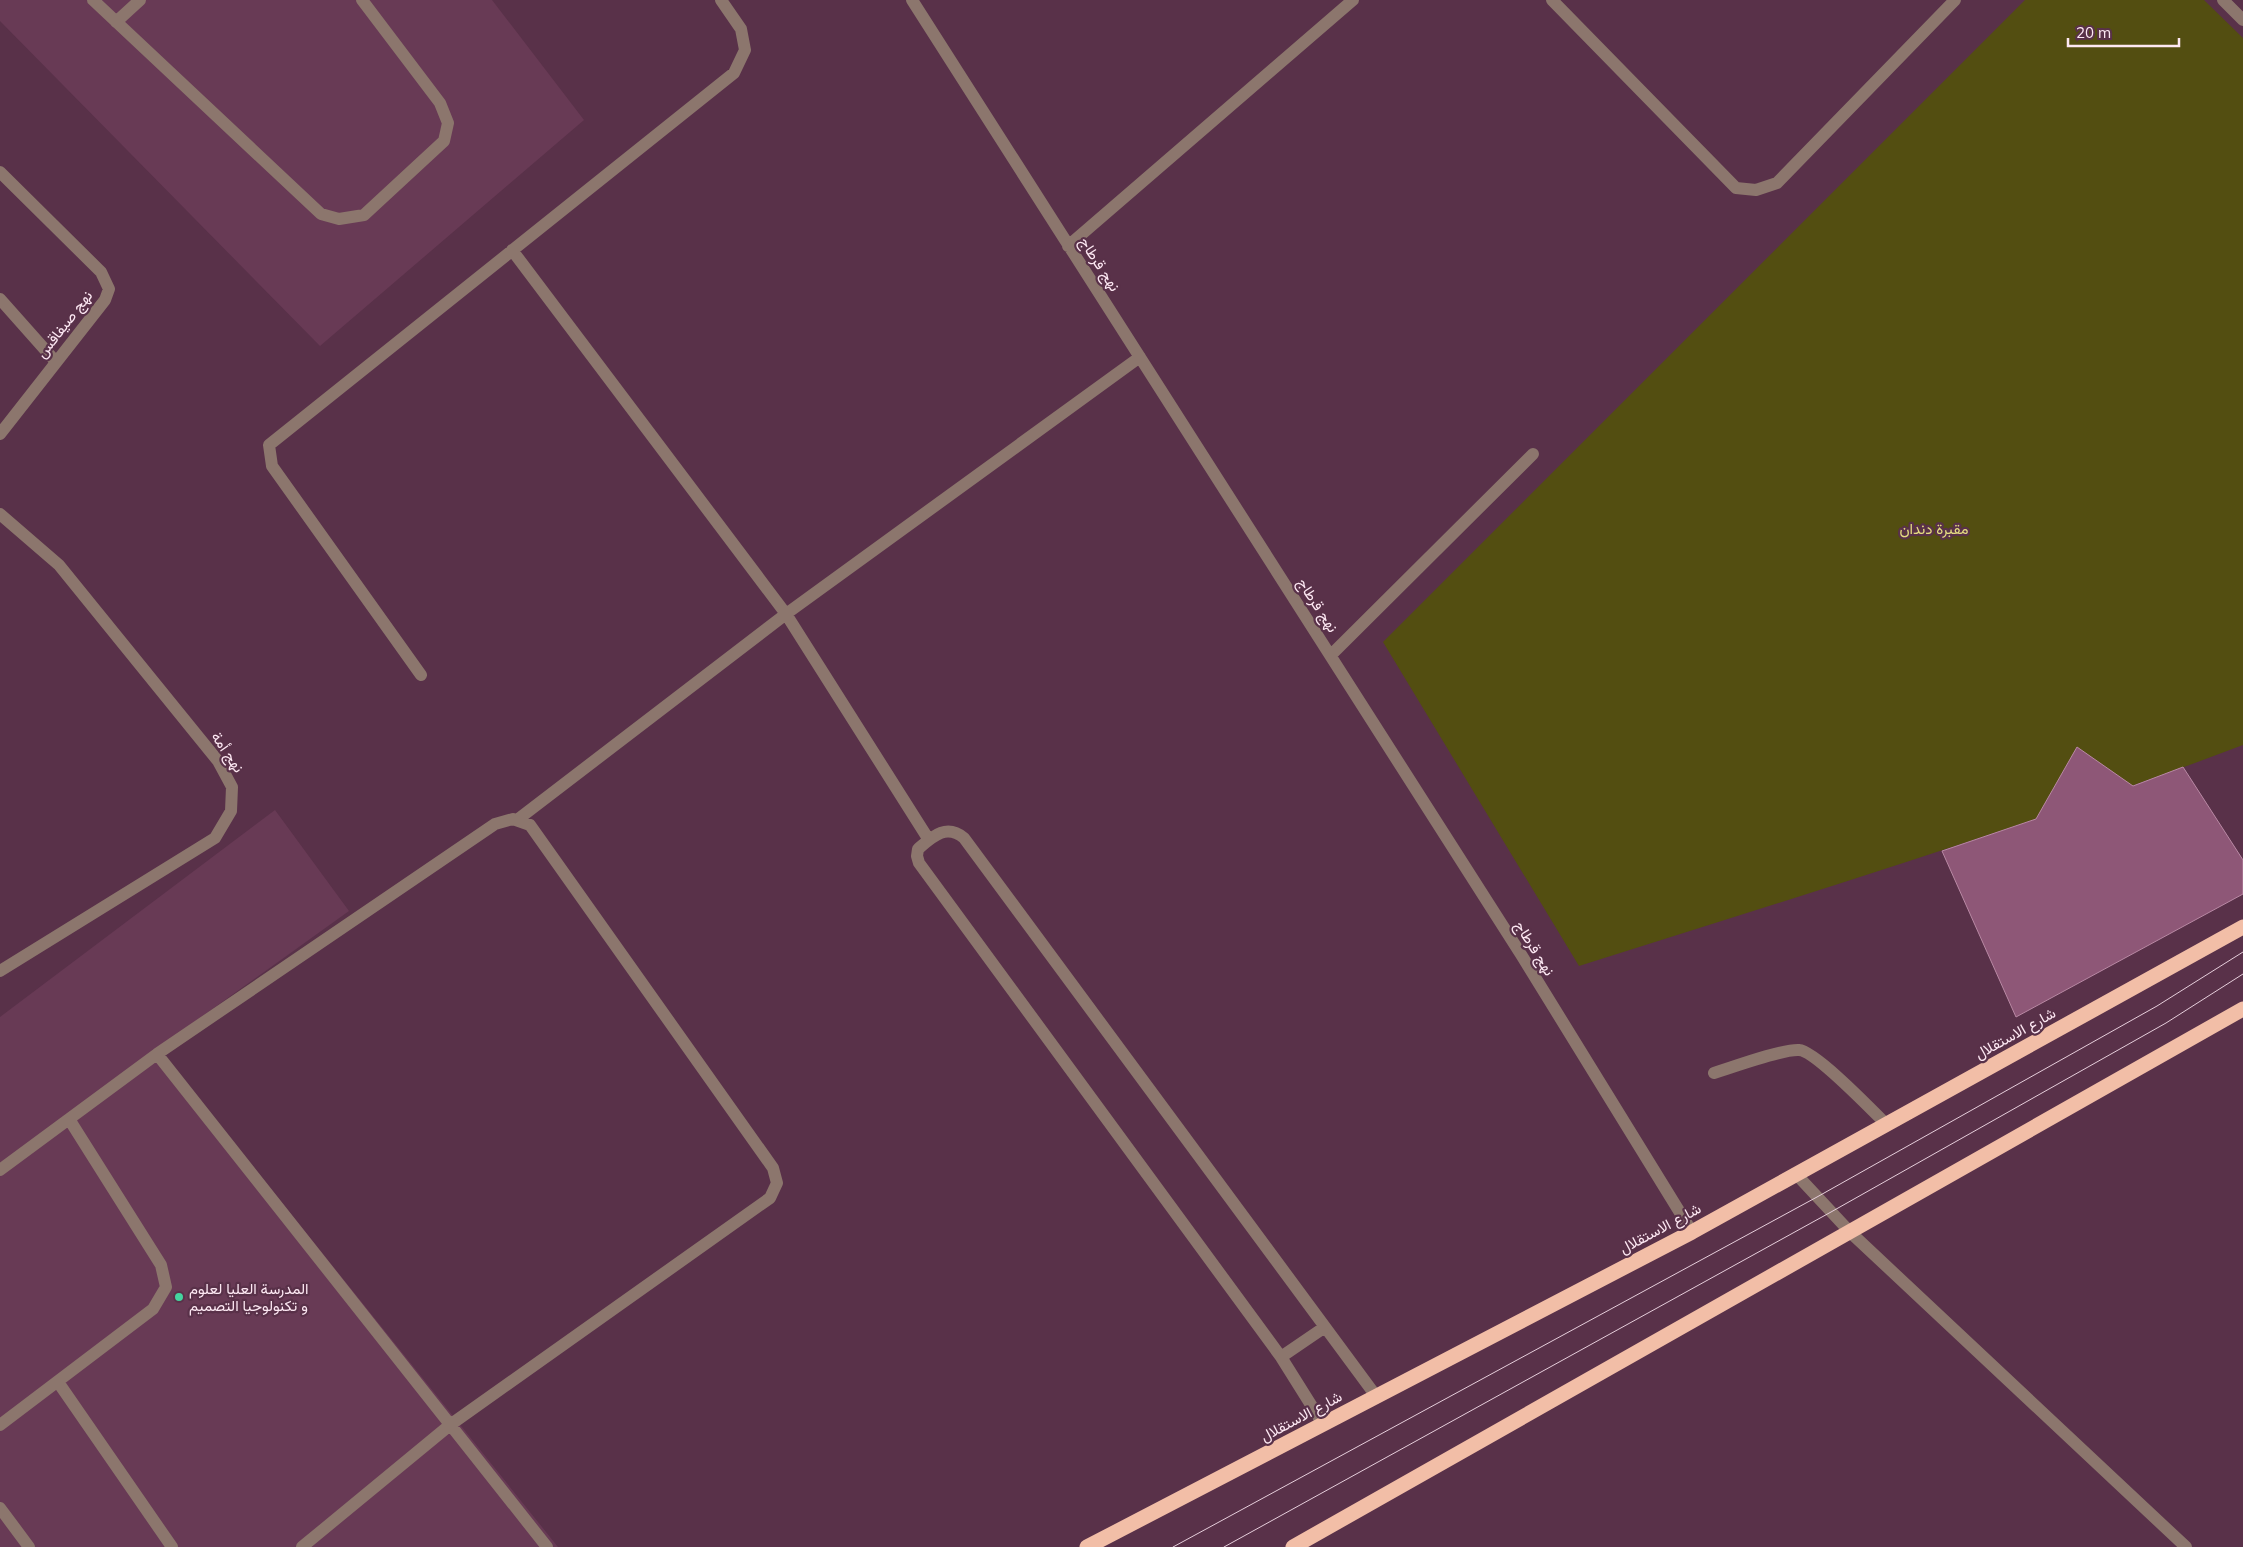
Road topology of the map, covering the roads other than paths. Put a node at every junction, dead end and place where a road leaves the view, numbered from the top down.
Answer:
1 (93, 0) edge
2 (140, 0) edge
3 (362, 0) edge
4 (721, 0) edge
5 (912, 0) edge
6 (1353, 0) edge
7 (1956, 0) edge
8 (2223, 0) edge
9 (1557, 2) edge
10 (2243, 20) edge
11 (116, 22) junction
12 (0, 172) edge
13 (1068, 246) junction
14 (512, 250) junction
15 (0, 299) edge
16 (1140, 357) junction
17 (56, 362) junction
18 (0, 434) edge
19 (1533, 454) dead end
20 (0, 514) edge
21 (786, 614) junction
22 (1331, 655) junction
23 (421, 675) dead end
24 (517, 820) junction
25 (929, 840) junction
26 (2243, 927) edge
27 (0, 972) edge
28 (2243, 1009) edge
29 (157, 1054) junction
30 (1714, 1073) dead end
31 (69, 1119) junction
32 (1886, 1124) junction
33 (0, 1170) edge
34 (1796, 1174) junction
35 (1692, 1232) junction
36 (1850, 1232) junction
37 (1325, 1327) junction
38 (1281, 1358) junction
39 (58, 1382) junction
40 (1376, 1396) junction
41 (1323, 1424) junction
42 (0, 1425) edge
43 (450, 1425) junction
44 (0, 1508) edge
45 (29, 1547) edge
46 (172, 1547) edge
47 (302, 1547) edge
48 (546, 1547) edge
49 (1086, 1547) edge
50 (1293, 1547) edge
51 (2186, 1547) edge

1 - 11 street
2 - 11 street
3 - 11 street
4 - 14 street
5 - 13 street, نهج قرطاج
6 - 13 street
7 - 9 street
8 - 10 street
12 - 17 street, نهج صيفاقس
13 - 16 street, نهج قرطاج
14 - 21 street
14 - 23 street
15 - 17 street
16 - 21 street
16 - 22 street, نهج قرطاج
17 - 18 street, نهج صيفاقس
19 - 22 street
20 - 27 street, نهج أمة
21 - 24 street
21 - 25 street
22 - 35 street, نهج قرطاج
24 - 29 street
24 - 43 street
25 - 37 street
25 - 38 street
26 - 32 highway, شارع الاستقلال
28 - 36 highway
29 - 31 street
29 - 43 street
30 - 32 street
31 - 33 street
31 - 39 street
32 - 34 highway, شارع الاستقلال
34 - 35 highway, شارع الاستقلال
34 - 36 street
35 - 40 highway, شارع الاستقلال
36 - 50 highway
36 - 51 street
37 - 38 street
37 - 40 street
38 - 41 street
39 - 42 street
39 - 46 street
40 - 41 highway, شارع الاستقلال
41 - 49 highway, شارع الاستقلال
43 - 47 street
43 - 48 street
44 - 45 street

